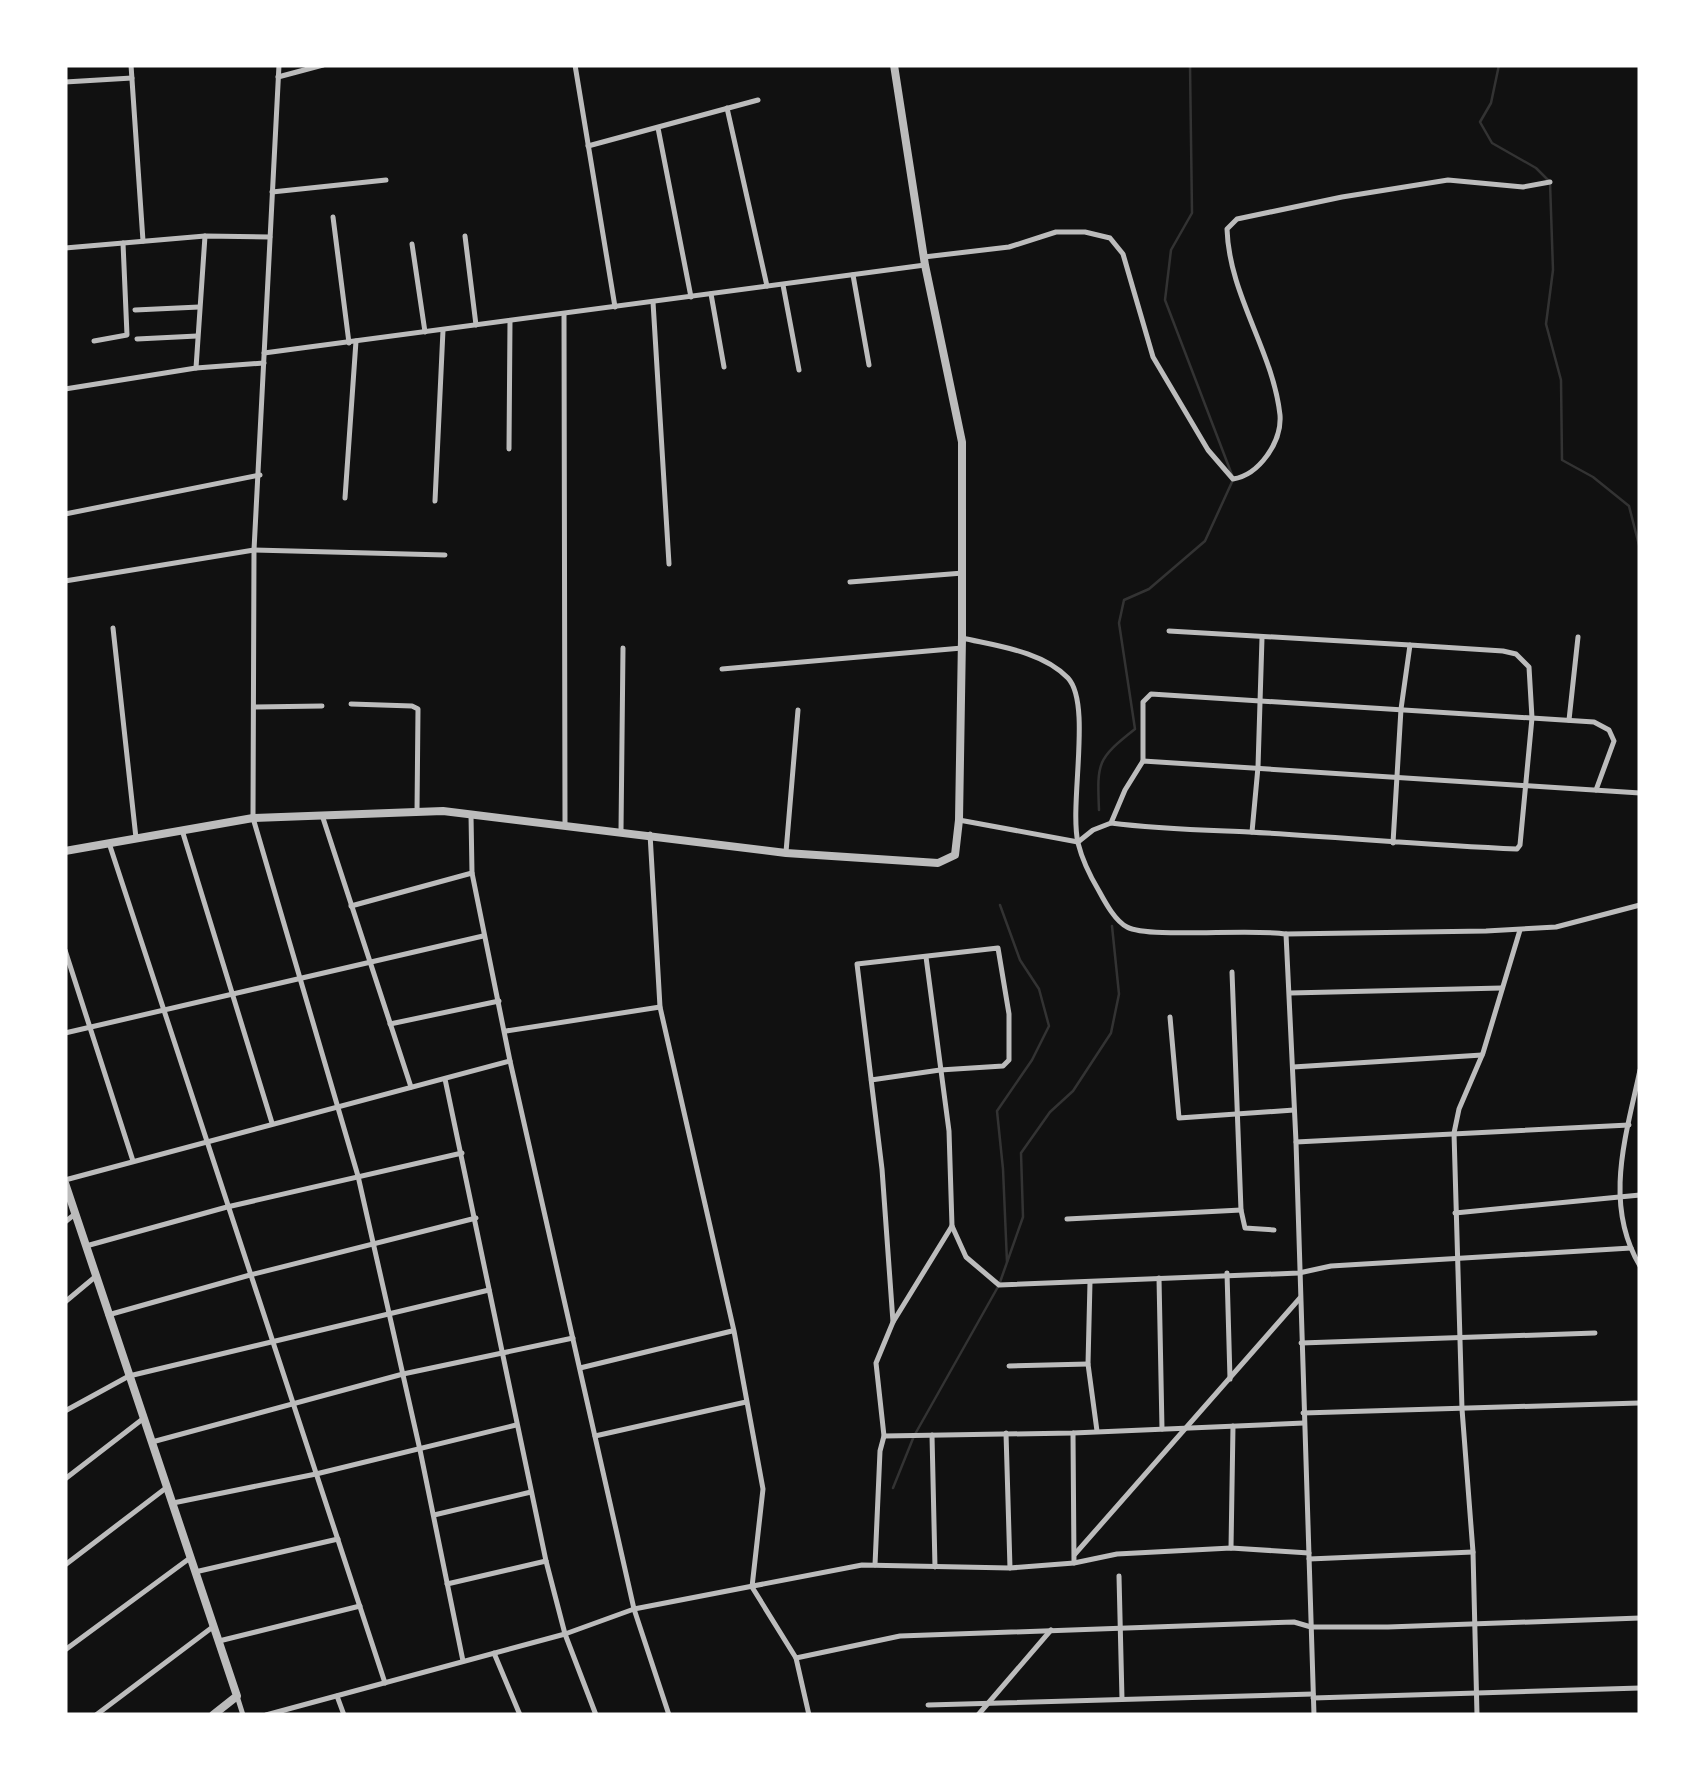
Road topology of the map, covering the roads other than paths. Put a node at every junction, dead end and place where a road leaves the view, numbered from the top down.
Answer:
1 (131, 65) edge
2 (279, 65) edge
3 (323, 65) edge
4 (575, 65) edge
5 (894, 65) edge
6 (278, 76) junction
7 (132, 78) junction
8 (65, 82) edge
9 (758, 100) dead end
10 (727, 108) junction
11 (658, 127) junction
12 (588, 146) junction
13 (386, 180) dead end
14 (1550, 182) dead end
15 (272, 192) junction
16 (333, 217) dead end
17 (205, 236) junction
18 (466, 236) dead end
19 (270, 237) junction
20 (143, 240) junction
21 (123, 243) junction
22 (412, 244) dead end
23 (65, 248) edge
24 (925, 261) junction
25 (853, 275) junction
26 (783, 284) junction
27 (767, 286) junction
28 (710, 294) junction
29 (692, 296) junction
30 (653, 302) junction
31 (199, 307) junction
32 (616, 307) junction
33 (135, 310) dead end
34 (564, 314) junction
35 (510, 321) junction
36 (476, 325) junction
37 (442, 330) junction
38 (426, 332) junction
39 (197, 336) junction
40 (138, 339) dead end
41 (94, 341) dead end
42 (352, 342) junction
43 (264, 354) junction
44 (264, 363) junction
45 (869, 365) dead end
46 (724, 367) dead end
47 (196, 368) junction
48 (799, 370) dead end
49 (65, 389) edge
50 (509, 450) dead end
51 (260, 474) junction
52 (345, 498) dead end
53 (435, 501) dead end
54 (65, 514) edge
55 (254, 550) junction
56 (445, 555) dead end
57 (669, 564) dead end
58 (962, 574) junction
59 (65, 581) edge
60 (850, 582) dead end
61 (113, 628) dead end
62 (1169, 631) dead end
63 (1578, 637) dead end
64 (1262, 638) junction
65 (962, 643) junction
66 (1410, 645) junction
67 (623, 648) dead end
68 (722, 668) dead end
69 (1258, 700) junction
70 (351, 704) dead end
71 (322, 706) dead end
72 (254, 707) junction
73 (1401, 709) junction
74 (798, 710) dead end
75 (1532, 718) junction
76 (1569, 720) junction
77 (1143, 762) junction
78 (1258, 767) junction
79 (1398, 778) junction
80 (1526, 786) junction
81 (1596, 790) junction
82 (1640, 793) edge
83 (417, 812) junction
84 (322, 815) junction
85 (472, 815) junction
86 (253, 818) junction
87 (959, 820) junction
88 (1112, 822) junction
89 (565, 824) junction
90 (182, 830) junction
91 (621, 830) junction
92 (1252, 832) junction
93 (650, 834) junction
94 (136, 838) junction
95 (1078, 842) junction
96 (1393, 842) junction
97 (109, 843) junction
98 (65, 851) edge
99 (786, 853) junction
100 (472, 873) junction
101 (1640, 905) edge
102 (350, 906) junction
103 (1520, 929) junction
104 (1286, 934) junction
105 (483, 936) junction
106 (65, 950) edge
107 (926, 956) junction
108 (368, 962) junction
109 (1232, 972) dead end
110 (298, 978) junction
111 (1503, 988) junction
112 (1290, 992) junction
113 (232, 993) junction
114 (500, 1001) junction
115 (660, 1007) junction
116 (163, 1008) junction
117 (1170, 1017) dead end
118 (388, 1024) junction
119 (88, 1026) junction
120 (506, 1031) junction
121 (65, 1032) edge
122 (1482, 1055) junction
123 (510, 1061) junction
124 (1293, 1068) junction
125 (940, 1070) junction
126 (1640, 1070) edge
127 (445, 1079) junction
128 (871, 1080) junction
129 (411, 1087) junction
130 (1638, 1088) edge
131 (340, 1106) junction
132 (1294, 1110) junction
133 (1237, 1115) junction
134 (272, 1124) junction
135 (1629, 1125) junction
136 (1454, 1134) junction
137 (207, 1142) junction
138 (1296, 1142) junction
139 (462, 1154) junction
140 (133, 1161) junction
141 (358, 1176) junction
142 (65, 1181) edge
143 (1640, 1195) edge
144 (1618, 1198) junction
145 (228, 1208) junction
146 (1240, 1210) junction
147 (1455, 1213) junction
148 (76, 1214) junction
149 (476, 1218) junction
150 (1068, 1219) dead end
151 (65, 1222) edge
152 (952, 1226) junction
153 (1274, 1230) dead end
154 (375, 1243) junction
155 (85, 1246) junction
156 (1631, 1248) junction
157 (1458, 1259) junction
158 (1640, 1266) edge
159 (1298, 1273) junction
160 (1227, 1274) junction
161 (250, 1275) junction
162 (95, 1277) junction
163 (1159, 1278) junction
164 (1090, 1282) junction
165 (489, 1290) junction
166 (1300, 1298) junction
167 (65, 1302) edge
168 (389, 1312) junction
169 (108, 1315) junction
170 (892, 1322) junction
171 (734, 1330) junction
172 (1594, 1333) dead end
173 (573, 1338) junction
174 (1460, 1340) junction
175 (272, 1341) junction
176 (1301, 1343) junction
177 (502, 1356) junction
178 (1088, 1364) junction
179 (1010, 1366) dead end
180 (580, 1368) junction
181 (403, 1374) junction
182 (129, 1376) junction
183 (1230, 1380) junction
184 (746, 1402) junction
185 (1639, 1403) edge
186 (294, 1406) junction
187 (1462, 1408) junction
188 (65, 1411) edge
189 (1303, 1413) junction
190 (144, 1418) junction
191 (516, 1424) junction
192 (1304, 1424) junction
193 (1234, 1426) junction
194 (1188, 1428) junction
195 (1162, 1429) junction
196 (1097, 1431) junction
197 (1073, 1433) junction
198 (1006, 1434) junction
199 (932, 1435) junction
200 (595, 1436) junction
201 (884, 1436) junction
202 (152, 1442) junction
203 (420, 1450) junction
204 (316, 1474) junction
205 (65, 1479) edge
206 (166, 1488) junction
207 (531, 1492) junction
208 (172, 1503) junction
209 (434, 1515) junction
210 (338, 1540) junction
211 (1231, 1548) junction
212 (1472, 1552) junction
213 (1075, 1554) junction
214 (1309, 1556) junction
215 (190, 1558) junction
216 (546, 1561) junction
217 (1074, 1564) junction
218 (65, 1565) edge
219 (874, 1566) junction
220 (936, 1568) junction
221 (1010, 1568) junction
222 (195, 1572) junction
223 (1119, 1576) dead end
224 (447, 1584) junction
225 (752, 1587) junction
226 (360, 1606) junction
227 (634, 1609) junction
228 (1640, 1618) edge
229 (1473, 1622) junction
230 (214, 1626) junction
231 (1311, 1627) junction
232 (1121, 1628) junction
233 (1050, 1630) junction
234 (565, 1634) junction
235 (219, 1641) junction
236 (65, 1650) edge
237 (494, 1653) junction
238 (796, 1658) junction
239 (463, 1661) junction
240 (385, 1683) junction
241 (1640, 1688) edge
242 (1476, 1695) junction
243 (237, 1696) junction
244 (337, 1696) junction
245 (1313, 1696) junction
246 (1122, 1699) junction
247 (989, 1703) junction
248 (928, 1705) dead end
249 (519, 1714) edge
250 (96, 1715) edge
251 (213, 1715) edge
252 (244, 1715) edge
253 (270, 1715) edge
254 (344, 1715) edge
255 (510, 1715) edge
256 (596, 1715) edge
257 (669, 1715) edge
258 (809, 1715) edge
259 (978, 1715) edge
260 (1314, 1715) edge
261 (1477, 1715) edge

1 - 7 street
2 - 6 street
3 - 6 street
4 - 12 street
5 - 24 street
6 - 15 street
7 - 8 street
7 - 20 street
9 - 10 street
10 - 11 street
10 - 27 street
11 - 12 street
11 - 29 street
12 - 32 street
13 - 15 street
14 - 24 street
15 - 19 street
16 - 42 street
17 - 19 street
17 - 20 street
17 - 31 street
18 - 36 street
19 - 43 street
20 - 21 street
21 - 23 street
21 - 41 street
22 - 38 street
24 - 25 street
24 - 58 street
25 - 26 street
25 - 45 street
26 - 27 street
26 - 48 street
27 - 28 street
28 - 29 street
28 - 46 street
29 - 30 street
30 - 32 street
30 - 57 street
31 - 33 street
31 - 39 street
32 - 34 street
34 - 35 street
34 - 89 street
35 - 36 street
35 - 50 street
36 - 37 street
37 - 38 street
37 - 53 street
38 - 42 street
39 - 40 street
39 - 47 street
42 - 43 street
42 - 52 street
43 - 44 street
44 - 47 street
44 - 51 street
47 - 49 street
51 - 54 street
51 - 55 street
55 - 56 street
55 - 59 street
55 - 72 street
58 - 60 street
58 - 65 street
61 - 94 street
62 - 64 street
63 - 76 street
64 - 66 street
64 - 69 street
65 - 68 street
65 - 87 street
65 - 95 street
66 - 73 street
66 - 75 street
67 - 91 street
69 - 73 street
69 - 77 street
69 - 78 street
70 - 83 street
71 - 72 street
72 - 86 street
73 - 75 street
73 - 79 street
74 - 99 street
75 - 76 street
75 - 80 street
76 - 81 street
77 - 78 street
77 - 88 street
78 - 79 street
78 - 92 street
79 - 80 street
79 - 96 street
80 - 81 street
80 - 96 street
81 - 82 street
83 - 84 street
83 - 85 street
84 - 86 street
84 - 102 street
85 - 89 street
85 - 100 street
86 - 90 street
86 - 110 street
87 - 95 street
87 - 99 street
88 - 92 street
88 - 95 street
89 - 91 street
90 - 94 street
90 - 113 street
91 - 93 street
92 - 96 street
93 - 99 street
93 - 115 street
94 - 97 street
95 - 104 street
97 - 98 street
97 - 116 street
100 - 102 street
100 - 105 street
101 - 103 street
102 - 108 street
103 - 104 street
103 - 111 street
104 - 112 street
105 - 108 street
105 - 114 street
106 - 119 street
107 - 125 street
107 - 125 street
107 - 128 street
108 - 110 street
108 - 118 street
109 - 133 street
110 - 113 street
110 - 131 street
111 - 112 street
111 - 122 street
112 - 124 street
113 - 116 street
113 - 134 street
114 - 118 street
114 - 120 street
115 - 120 street
115 - 171 street
116 - 119 street
116 - 137 street
117 - 133 street
118 - 129 street
119 - 121 street
119 - 140 street
120 - 123 street
122 - 124 street
122 - 136 street
123 - 127 street
123 - 173 street
124 - 132 street
125 - 128 street
125 - 152 street
126 - 130 street
127 - 129 street
127 - 139 street
128 - 170 street
129 - 131 street
130 - 135 street
131 - 134 street
131 - 141 street
132 - 133 street
132 - 138 street
133 - 146 street
134 - 137 street
135 - 136 street
135 - 144 street
136 - 138 street
136 - 147 street
137 - 140 street
137 - 145 street
138 - 159 street
139 - 141 street
139 - 149 street
140 - 142 street
141 - 145 street
141 - 154 street
142 - 148 street
143 - 144 street
144 - 147 street
144 - 156 street
145 - 155 street
145 - 161 street
146 - 150 street
146 - 153 street
147 - 157 street
148 - 151 street
148 - 155 street
149 - 154 street
149 - 165 street
152 - 164 street
152 - 170 street
154 - 161 street
154 - 168 street
155 - 162 street
156 - 157 street
156 - 158 street
157 - 159 street
157 - 174 street
159 - 160 street
159 - 166 street
160 - 163 street
160 - 183 street
161 - 169 street
161 - 175 street
162 - 167 street
162 - 169 street
163 - 164 street
163 - 195 street
164 - 178 street
165 - 168 street
165 - 177 street
166 - 176 street
166 - 183 street
168 - 175 street
168 - 181 street
169 - 182 street
170 - 201 street
171 - 180 street
171 - 184 street
172 - 174 street
173 - 177 street
173 - 180 street
174 - 176 street
174 - 187 street
175 - 182 street
175 - 186 street
176 - 189 street
177 - 181 street
177 - 191 street
178 - 179 street
178 - 196 street
180 - 200 street
181 - 186 street
181 - 203 street
182 - 188 street
182 - 190 street
183 - 194 street
184 - 200 street
184 - 225 street
185 - 187 street
186 - 202 street
186 - 204 street
187 - 189 street
187 - 212 street
189 - 192 street
190 - 202 street
190 - 205 street
191 - 203 street
191 - 207 street
192 - 193 street
192 - 214 street
193 - 194 street
193 - 211 street
194 - 195 street
194 - 213 street
195 - 196 street
196 - 197 street
197 - 198 street
197 - 213 street
198 - 199 street
198 - 221 street
199 - 201 street
199 - 220 street
200 - 227 street
201 - 219 street
202 - 206 street
203 - 204 street
203 - 209 street
204 - 208 street
204 - 210 street
206 - 208 street
206 - 218 street
207 - 209 street
207 - 216 street
208 - 215 street
209 - 224 street
210 - 222 street
210 - 226 street
211 - 214 street
211 - 217 street
212 - 214 street
212 - 229 street
213 - 217 street
214 - 231 street
215 - 222 street
215 - 236 street
216 - 224 street
216 - 234 street
217 - 221 street
219 - 220 street
219 - 225 street
220 - 221 street
222 - 230 street
223 - 232 street
224 - 239 street
225 - 227 street
225 - 238 street
226 - 235 street
226 - 240 street
227 - 234 street
227 - 257 street
228 - 229 street
229 - 231 street
229 - 242 street
230 - 235 street
230 - 250 street
231 - 232 street
231 - 245 street
232 - 233 street
232 - 246 street
233 - 238 street
233 - 247 street
234 - 237 street
234 - 256 street
235 - 243 street
237 - 239 street
237 - 249 street
238 - 258 street
239 - 240 street
240 - 244 street
241 - 242 street
242 - 245 street
242 - 261 street
243 - 251 street
243 - 252 street
244 - 253 street
244 - 254 street
245 - 246 street
245 - 260 street
246 - 247 street
247 - 248 street
247 - 259 street
249 - 255 street

